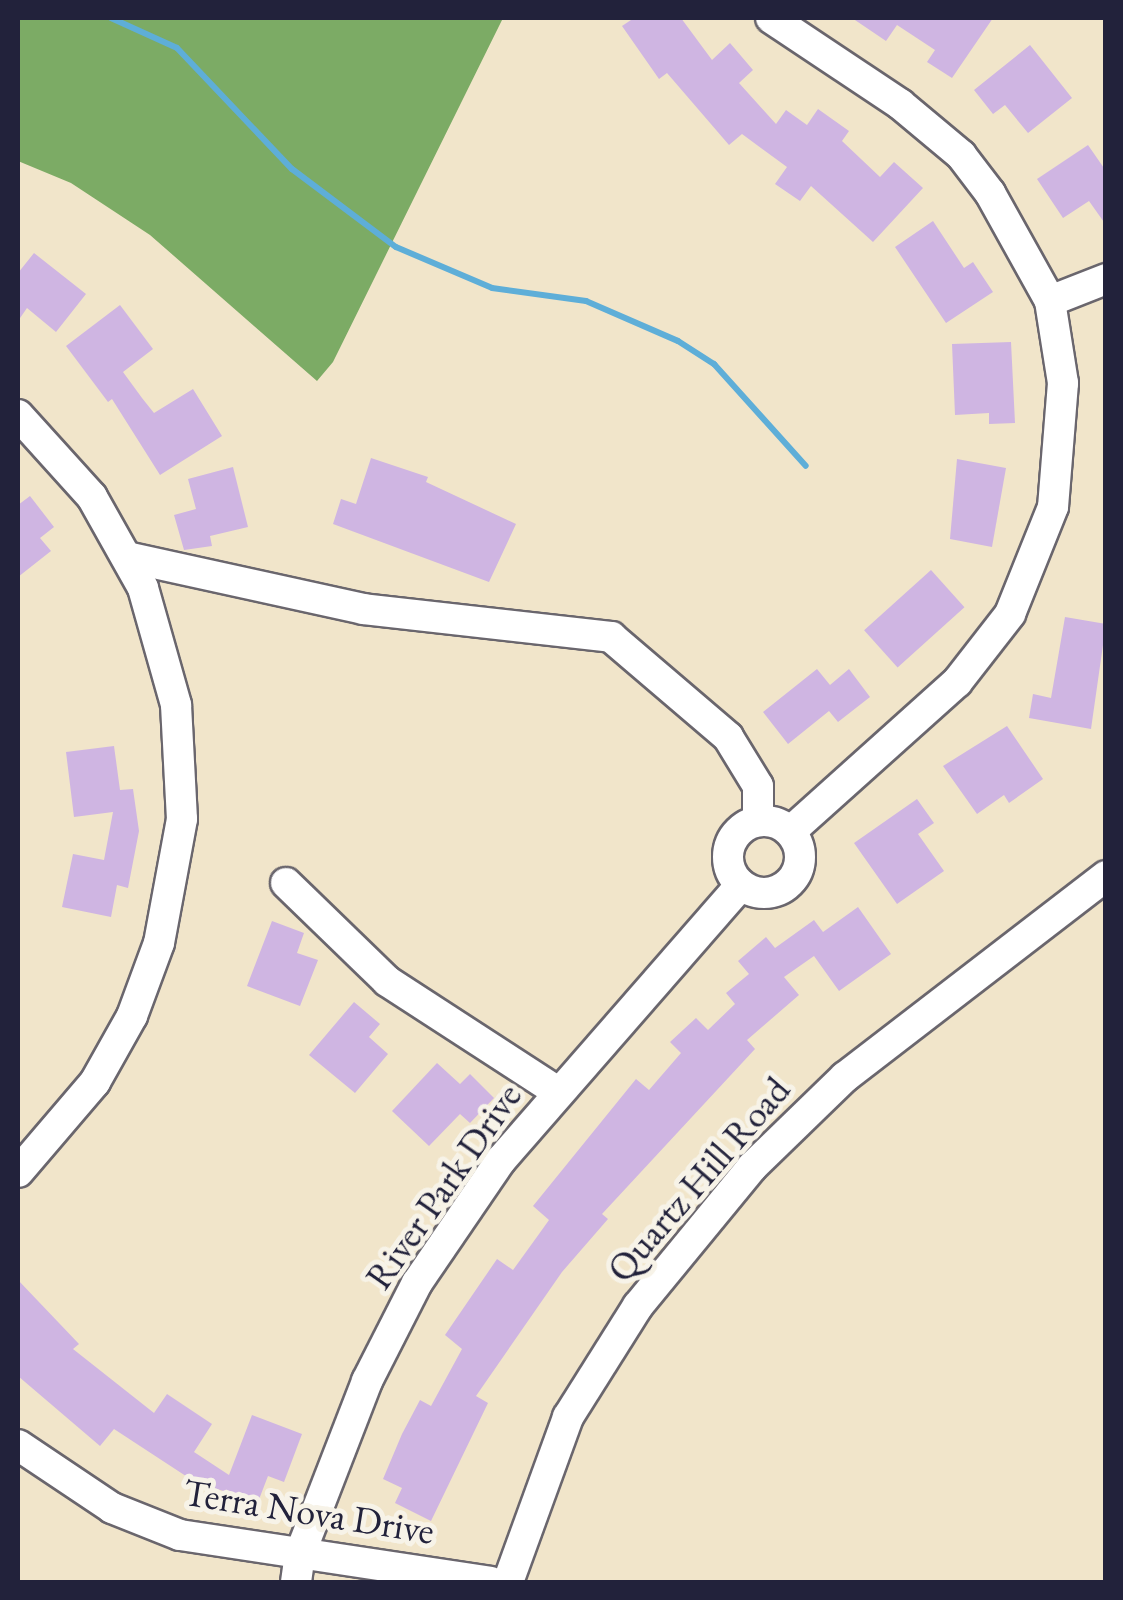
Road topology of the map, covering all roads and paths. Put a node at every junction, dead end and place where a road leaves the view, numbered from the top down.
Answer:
1 (771, 18) edge
2 (1106, 279) edge
3 (1050, 301) junction
4 (18, 414) edge
5 (127, 557) junction
6 (758, 820) junction
7 (790, 832) junction
8 (1106, 876) edge
9 (286, 883) dead end
10 (740, 885) junction
11 (558, 1092) junction
12 (18, 1172) edge
13 (18, 1445) edge
14 (298, 1568) edge
15 (490, 1582) edge
16 (508, 1582) edge

1 - 3 street
2 - 3 street
3 - 7 street
4 - 5 street
5 - 6 street
5 - 12 street
6 - 7 street
6 - 10 street
7 - 10 street
8 - 16 street, Quartz Hill Road
9 - 11 street
10 - 11 street, River Park Drive
11 - 14 street, River Park Drive
13 - 14 street, Terra Nova Drive
14 - 15 street, Terra Nova Drive

